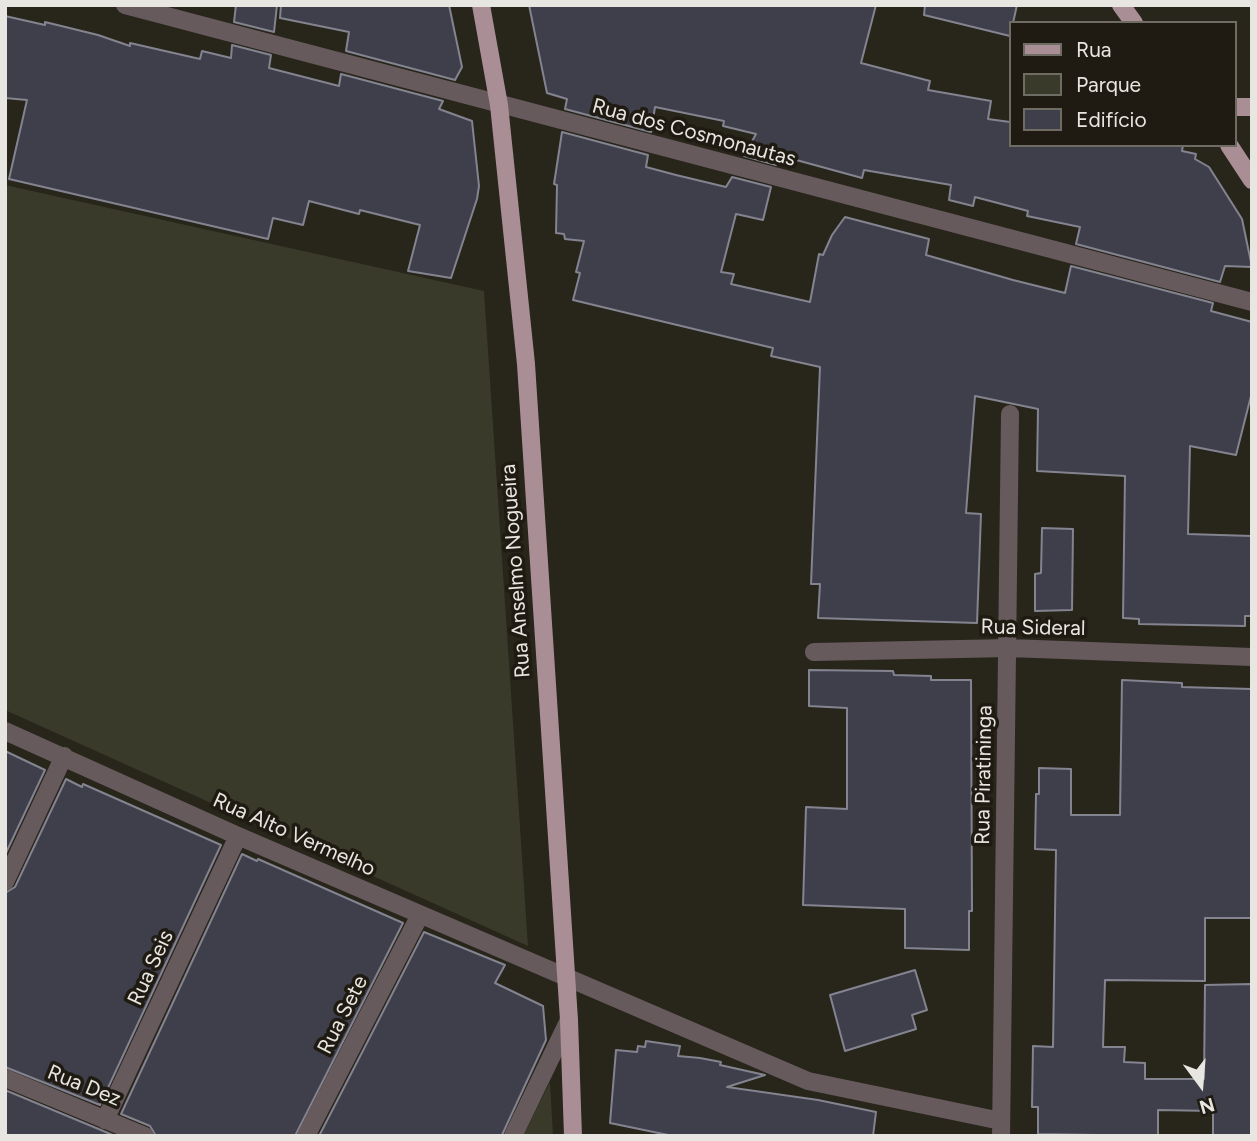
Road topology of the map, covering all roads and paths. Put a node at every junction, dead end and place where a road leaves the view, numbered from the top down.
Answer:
1 (125, 5) edge
2 (481, 5) edge
3 (1121, 5) edge
4 (1133, 21) edge
5 (499, 105) junction
6 (1230, 147) edge
7 (1252, 180) edge
8 (1252, 302) edge
9 (1010, 414) dead end
10 (1009, 649) junction
11 (814, 652) dead end
12 (1252, 657) edge
13 (5, 731) edge
14 (64, 756) junction
15 (238, 836) junction
16 (5, 882) edge
17 (420, 915) junction
18 (566, 975) junction
19 (569, 1020) junction
20 (5, 1078) edge
21 (105, 1119) junction
22 (1001, 1129) edge
23 (145, 1136) edge
24 (306, 1136) edge
25 (513, 1136) edge
26 (573, 1136) edge

1 - 5 street, Rua dos Cosmonautas
2 - 5 main road, Rua Anselmo Nogueira
3 - 4 main road
5 - 8 street, Rua dos Cosmonautas
5 - 18 main road, Rua Anselmo Nogueira
6 - 7 main road
9 - 10 street, Rua Piratininga
10 - 11 street, Rua Sideral
10 - 12 street, Rua Sideral
10 - 22 street, Rua Piratininga
13 - 14 street, Rua Alto Vermelho
14 - 15 street, Rua Alto Vermelho
14 - 16 street
15 - 17 street, Rua Alto Vermelho
15 - 21 street, Rua Seis
17 - 18 street, Rua Alto Vermelho
17 - 24 street, Rua Sete
18 - 19 main road, Rua Anselmo Nogueira
18 - 22 street, Rua Alto Vermelho
19 - 25 street
19 - 26 main road, Rua Anselmo Nogueira
20 - 21 street, Rua Dez
21 - 23 street, Rua Dez

